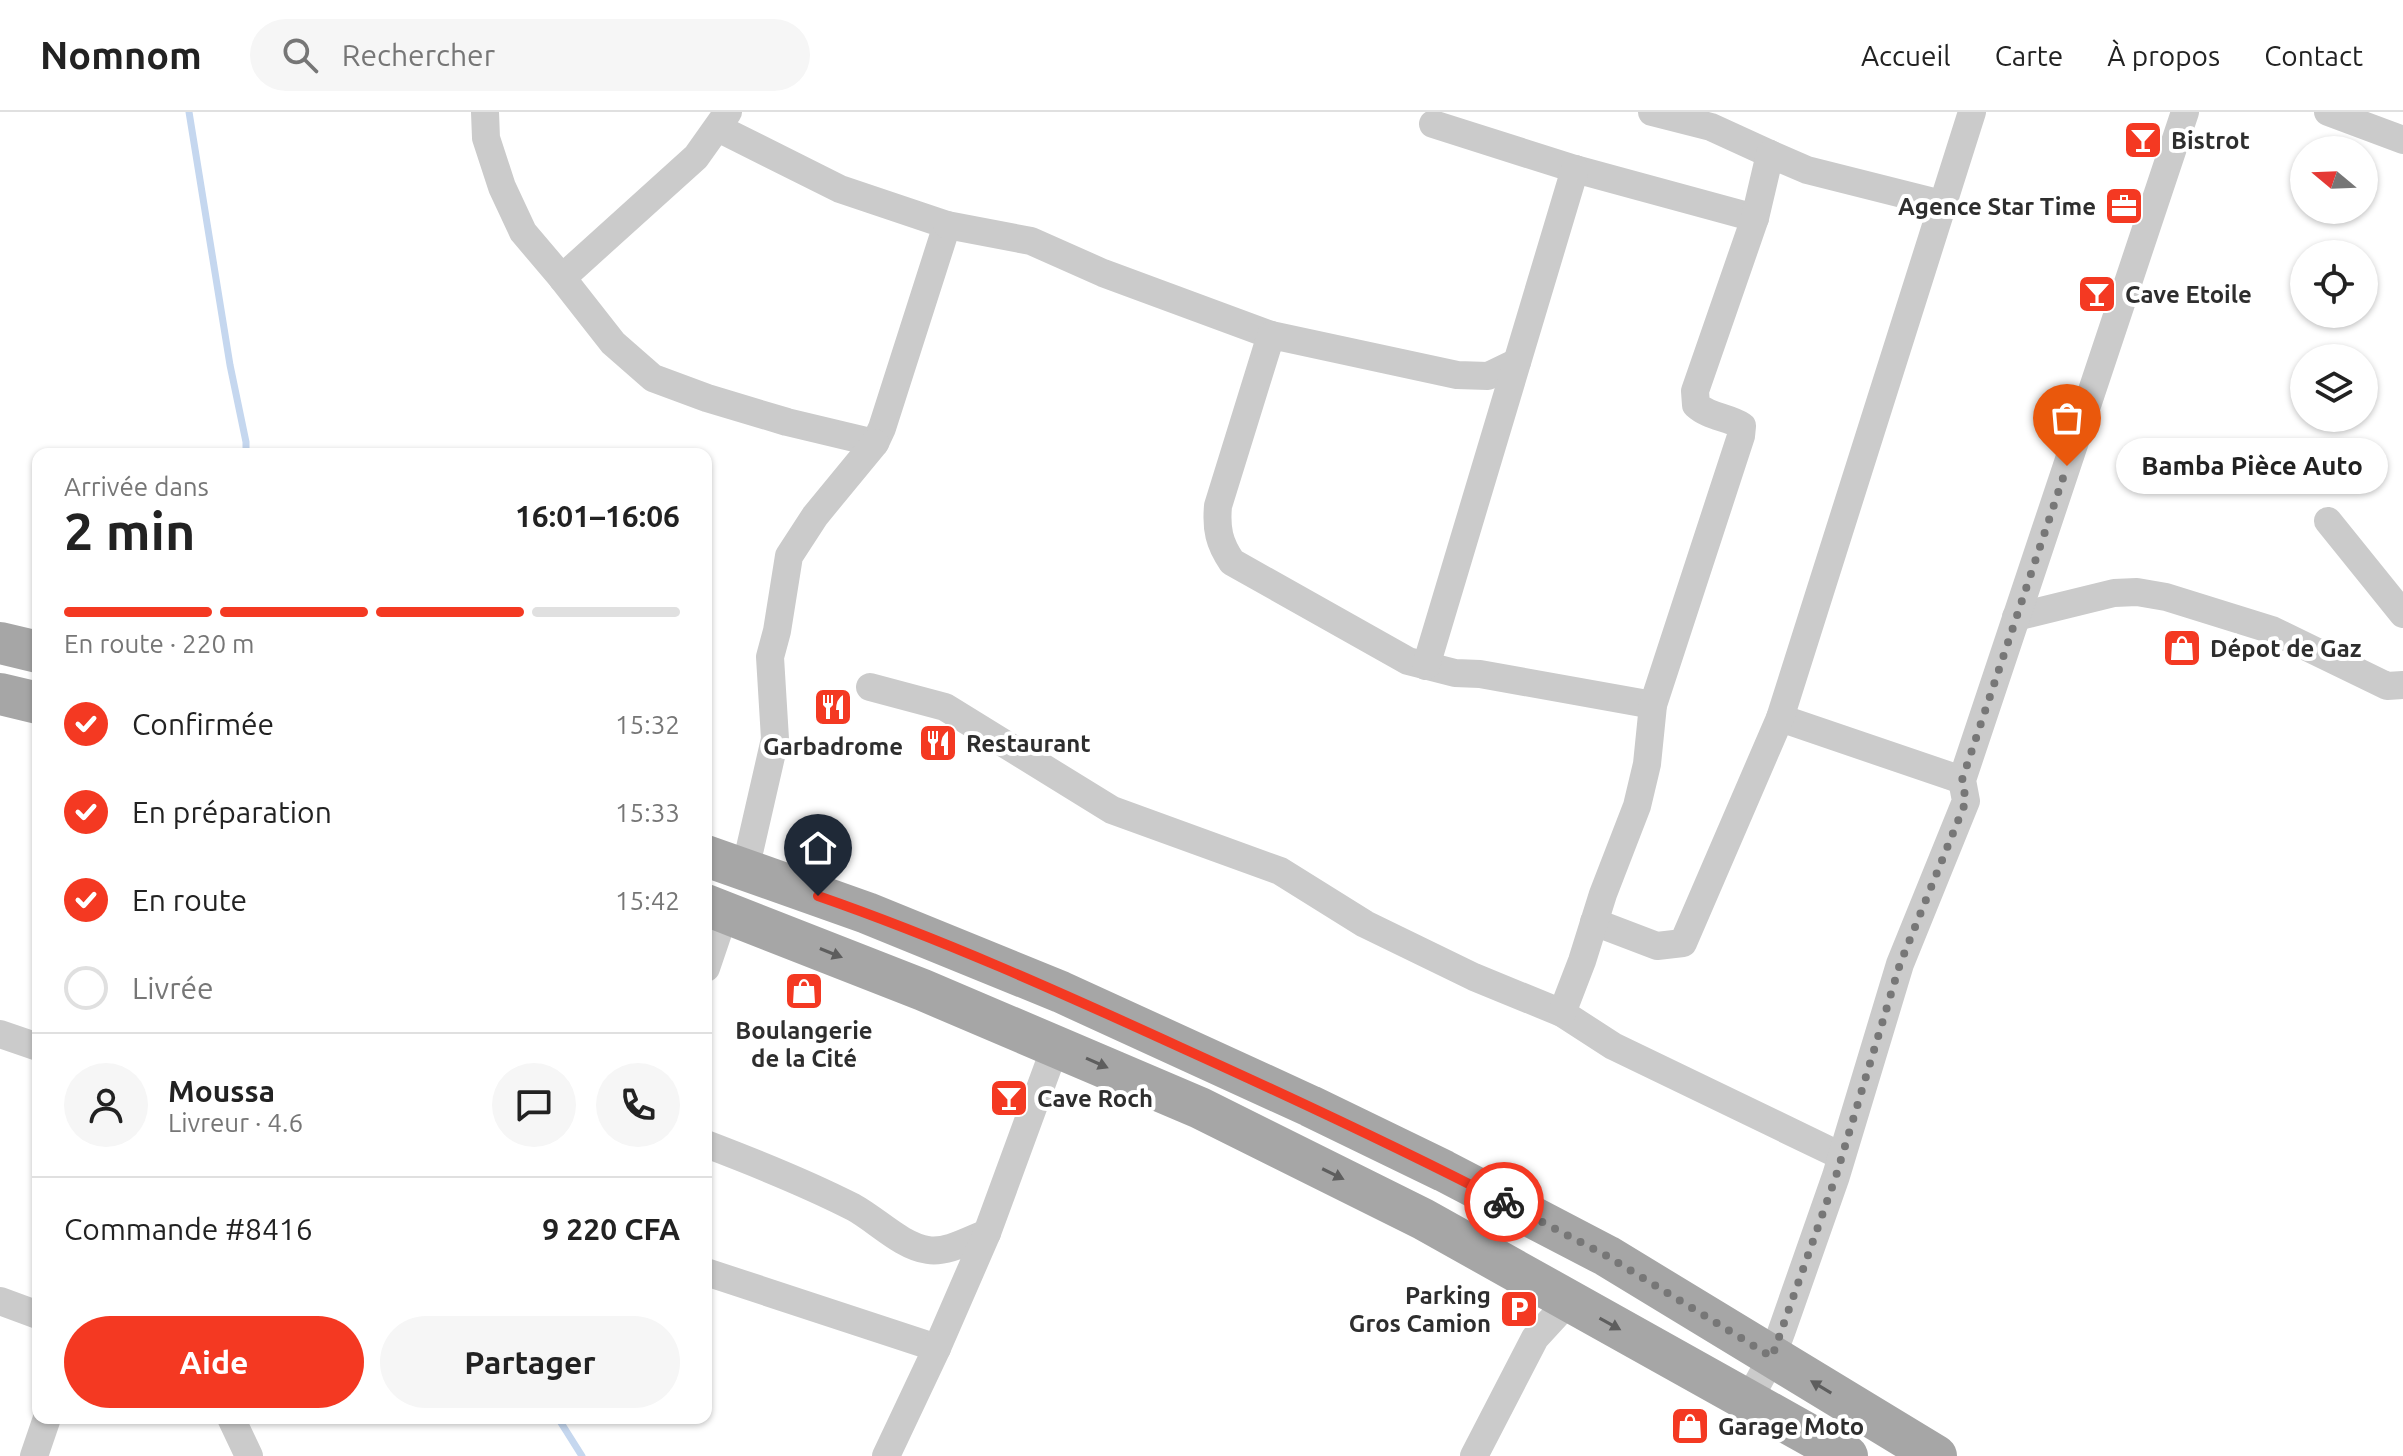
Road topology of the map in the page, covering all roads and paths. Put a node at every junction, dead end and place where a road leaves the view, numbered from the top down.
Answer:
1 (485, 112) edge
2 (1652, 112) edge
3 (1972, 112) edge
4 (2185, 112) edge
5 (2328, 112) edge
6 (723, 120) edge
7 (1433, 124) dead end
8 (2403, 140) edge
9 (1770, 154) junction
10 (1575, 169) junction
11 (1942, 204) junction
12 (1755, 218) junction
13 (947, 225) junction
14 (562, 278) junction
15 (1271, 335) junction
16 (1517, 362) junction
17 (875, 443) junction
18 (2328, 521) dead end
19 (2403, 614) edge
20 (2016, 617) junction
21 (0, 643) edge
22 (32, 651) edge
23 (1426, 666) junction
24 (2403, 685) edge
25 (870, 687) dead end
26 (0, 694) edge
27 (32, 702) edge
28 (1653, 705) junction
29 (1780, 718) junction
30 (1962, 780) junction
31 (712, 858) edge
32 (745, 870) junction
33 (716, 909) edge
34 (1594, 922) junction
35 (712, 933) edge
36 (1562, 1013) junction
37 (0, 1034) edge
38 (32, 1045) edge
39 (1056, 1045) junction
40 (712, 1146) edge
41 (1841, 1156) junction
42 (987, 1233) junction
43 (712, 1274) edge
44 (0, 1301) edge
45 (1569, 1301) junction
46 (32, 1313) edge
47 (937, 1348) junction
48 (1772, 1357) junction
49 (1748, 1401) junction
50 (45, 1424) edge
51 (234, 1424) edge
52 (34, 1456) edge
53 (249, 1456) edge
54 (886, 1456) edge
55 (1474, 1456) edge
56 (1847, 1456) edge
57 (1936, 1456) edge

1 - 14 street
2 - 9 street
3 - 11 street
4 - 20 street
5 - 8 street
6 - 13 street
6 - 14 street
7 - 10 street
9 - 11 street
9 - 12 street
10 - 12 street
10 - 16 street
11 - 29 street
12 - 28 street
13 - 15 street
13 - 17 street
14 - 17 street
15 - 16 street
15 - 23 street
16 - 23 street
17 - 32 street
18 - 19 street
20 - 24 street
20 - 30 street
21 - 22 main road
23 - 28 street
25 - 36 street
26 - 27 main road
28 - 34 street
29 - 30 street
29 - 34 street
30 - 41 street
31 - 32 main road
32 - 48 main road
33 - 35 street
33 -> 39 main road
34 - 36 street
36 - 41 street
37 - 38 street
39 - 42 street
39 -> 45 main road
40 - 42 street
41 - 48 street
42 - 47 street
43 - 47 street
44 - 46 street
45 -> 49 main road
45 - 55 street
47 - 54 street
48 - 49 street
57 -> 48 main road
49 - 56 main road
50 - 52 street
51 - 53 street

